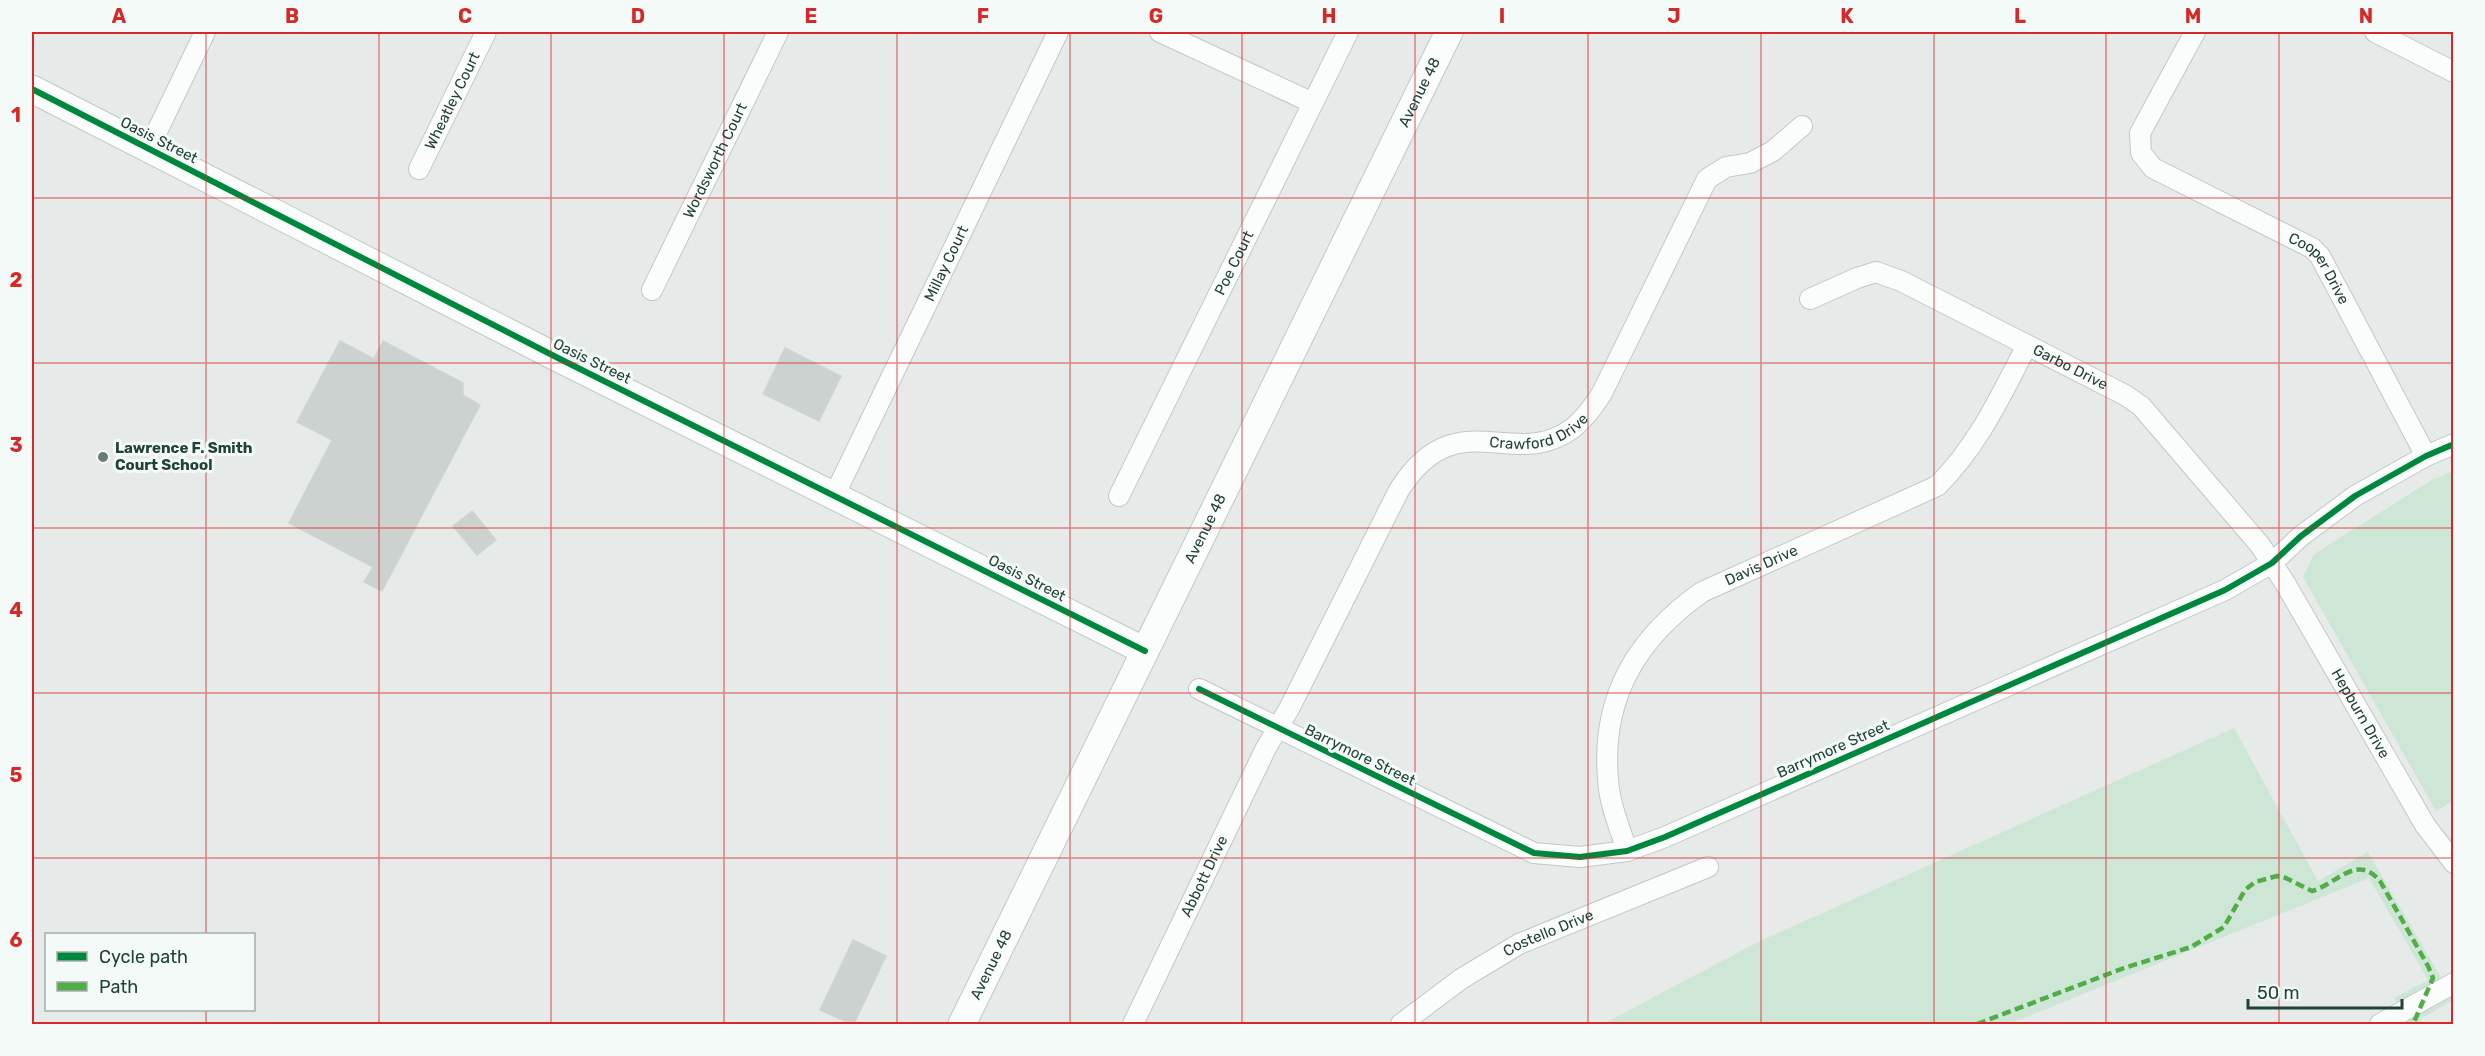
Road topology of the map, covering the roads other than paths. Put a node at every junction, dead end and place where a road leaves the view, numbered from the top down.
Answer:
1 (205, 32) edge
2 (486, 32) edge
3 (778, 32) edge
4 (1058, 32) edge
5 (1160, 32) edge
6 (1348, 32) edge
7 (1449, 32) edge
8 (2195, 32) edge
9 (2375, 32) edge
10 (2454, 72) edge
11 (32, 89) edge
12 (1313, 103) junction
13 (1802, 126) dead end
14 (149, 148) junction
15 (419, 169) dead end
16 (652, 290) dead end
17 (1810, 299) dead end
18 (2027, 345) junction
19 (2454, 444) edge
20 (2426, 456) junction
21 (835, 494) junction
22 (1119, 496) dead end
23 (2272, 563) junction
24 (1144, 651) junction
25 (1199, 689) dead end
26 (1277, 729) junction
27 (1627, 850) junction
28 (2454, 863) edge
29 (1708, 867) dead end
30 (2454, 983) edge
31 (962, 1024) edge
32 (1133, 1024) edge
33 (1401, 1024) edge
34 (2380, 1024) edge

1 - 14 street
2 - 15 street, Wheatley Court
3 - 16 street, Wordsworth Court
4 - 21 street, Millay Court
5 - 12 street
6 - 12 street, Poe Court
7 - 24 street, Avenue 48
8 - 20 street, Cooper Drive
9 - 10 street
11 - 14 street, Oasis Street
12 - 22 street, Poe Court
13 - 26 street, Crawford Drive
14 - 21 street, Oasis Street
17 - 18 street, Garbo Drive
18 - 23 street, Garbo Drive
18 - 27 street, Davis Drive
19 - 20 street, Barrymore Street
20 - 23 street, Barrymore Street
21 - 24 street, Oasis Street
23 - 27 street, Barrymore Street
23 - 28 street, Hepburn Drive
24 - 31 street, Avenue 48
25 - 26 street, Barrymore Street
26 - 27 street, Barrymore Street
26 - 32 street, Abbott Drive
29 - 33 street, Costello Drive
30 - 34 street

